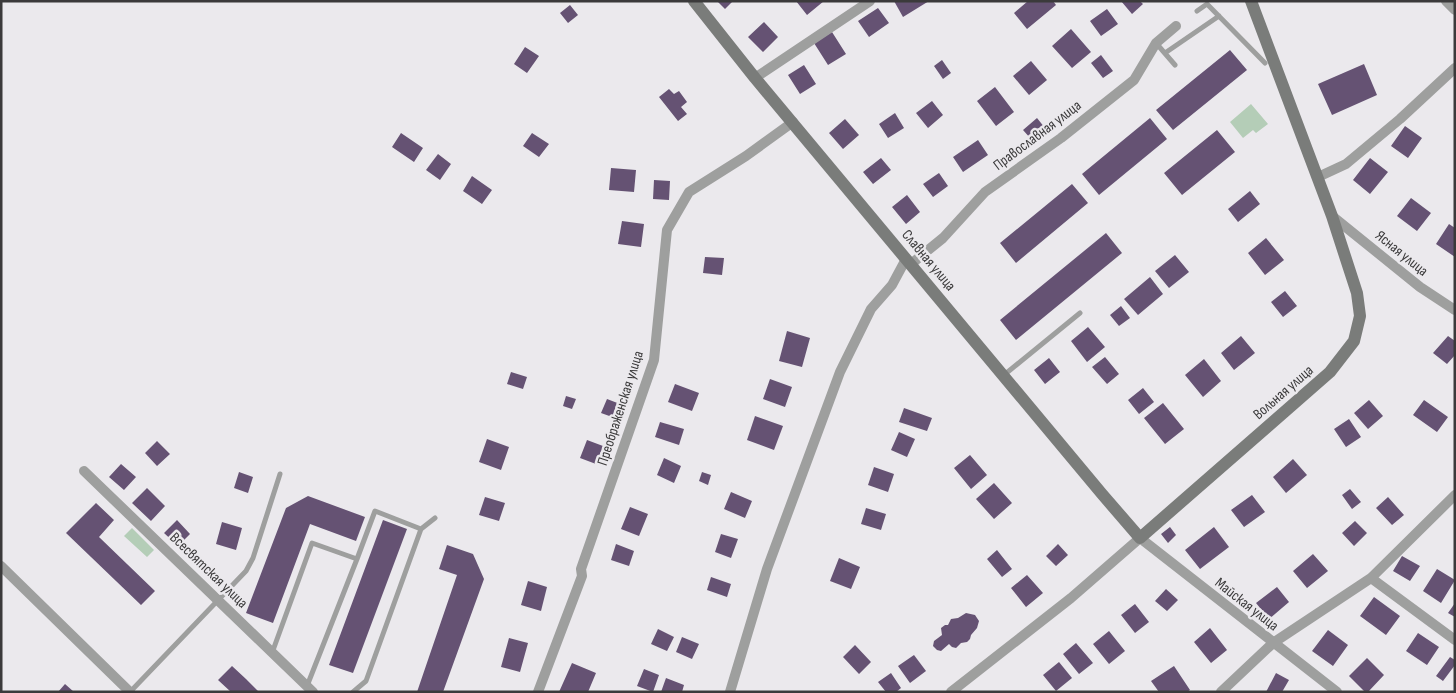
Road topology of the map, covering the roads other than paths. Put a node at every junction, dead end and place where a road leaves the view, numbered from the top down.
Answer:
1 (694, 1) edge
2 (870, 1) edge
3 (1251, 1) edge
4 (1446, 1) edge
5 (1455, 10) edge
6 (1197, 11) dead end
7 (1219, 16) junction
8 (1176, 26) dead end
9 (1156, 43) junction
10 (1165, 53) junction
11 (1265, 63) dead end
12 (1174, 65) dead end
13 (1455, 68) edge
14 (755, 78) junction
15 (793, 122) junction
16 (1318, 177) junction
17 (1332, 216) junction
18 (909, 262) junction
19 (1455, 310) edge
20 (1080, 313) dead end
21 (1004, 376) junction
22 (84, 470) dead end
23 (280, 474) dead end
24 (1455, 496) edge
25 (435, 518) dead end
26 (421, 529) junction
27 (1140, 538) junction
28 (357, 559) junction
29 (1, 566) edge
30 (1371, 578) junction
31 (218, 600) junction
32 (1455, 640) edge
33 (1273, 643) junction
34 (272, 653) junction
35 (310, 689) edge
36 (130, 692) edge
37 (353, 692) edge
38 (538, 692) edge
39 (730, 692) edge
40 (951, 692) edge
41 (1221, 692) edge
42 (1337, 692) edge

1 - 14 street, Славная улица
2 - 14 street
3 - 16 street, Вольная улица
4 - 5 street
6 - 7 lane
7 - 10 lane
7 - 11 lane
8 - 9 street, Православная улица
9 - 10 lane
9 - 18 street, Православная улица
10 - 12 lane
13 - 16 street
14 - 15 street, Славная улица
15 - 18 street, Славная улица
15 - 38 street, Преображенская улица
16 - 17 street, Вольная улица
17 - 19 street, Ясная улица
17 - 27 street, Вольная улица
18 - 21 street, Славная улица
18 - 39 street
20 - 21 lane
21 - 27 street, Славная улица
22 - 31 street, Всесвятская улица
23 - 31 lane
24 - 30 street
25 - 26 lane
26 - 28 lane
26 - 37 lane
27 - 33 street, Майская улица
27 - 40 street, Вольная улица
28 - 34 lane
28 - 35 lane
29 - 36 street
30 - 32 street
30 - 33 street
31 - 34 street, Всесвятская улица
31 - 36 lane
33 - 41 street
33 - 42 street, Майская улица
34 - 35 street, Всесвятская улица

